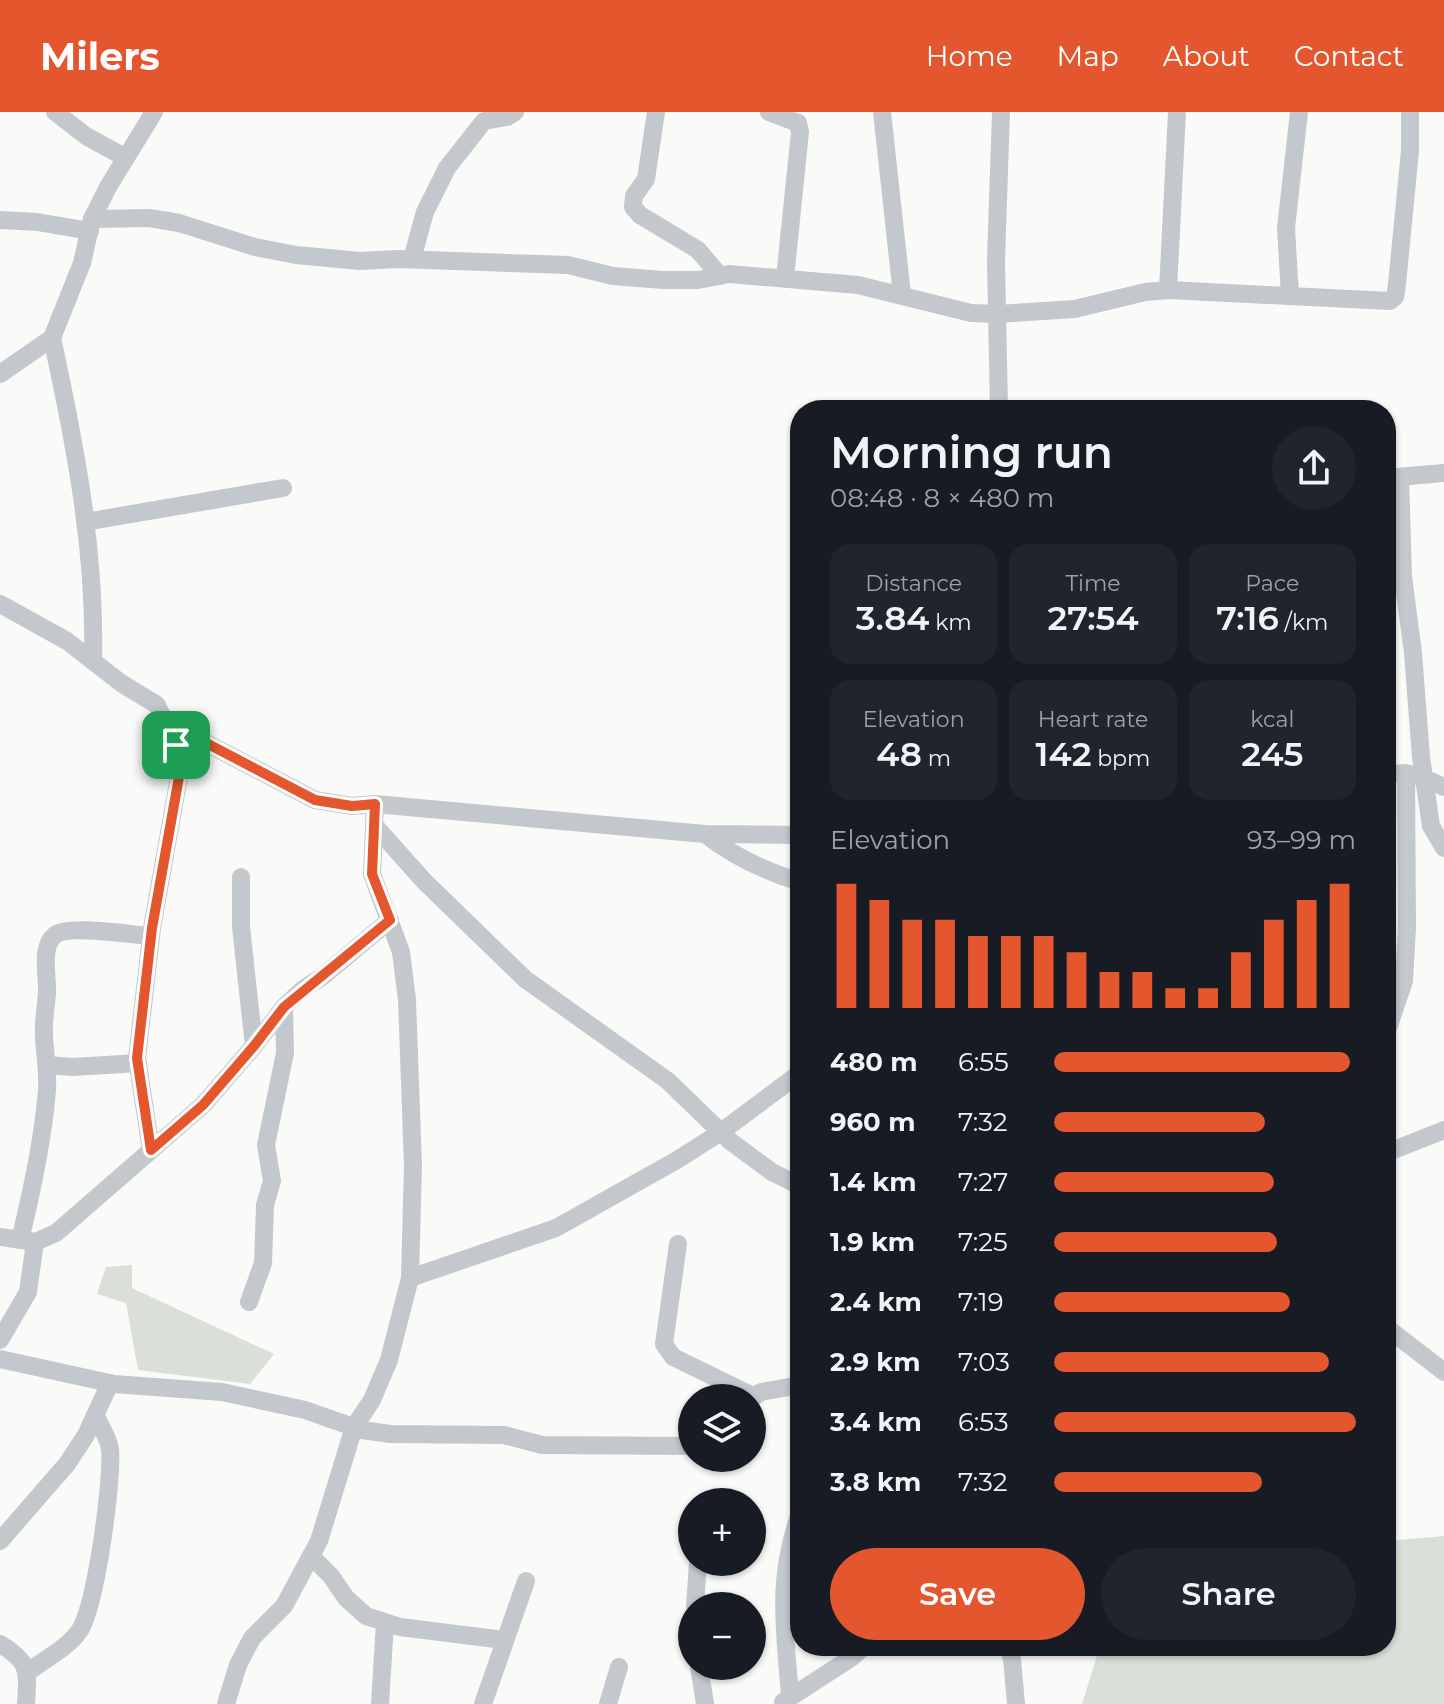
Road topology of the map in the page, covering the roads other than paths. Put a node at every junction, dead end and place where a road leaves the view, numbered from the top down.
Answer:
1 (55, 112) edge
2 (154, 112) edge
3 (515, 112) edge
4 (656, 112) edge
5 (769, 112) edge
6 (882, 112) edge
7 (1001, 112) edge
8 (1177, 112) edge
9 (1299, 112) edge
10 (1410, 112) edge
11 (484, 117) edge
12 (126, 158) junction
13 (0, 220) edge
14 (91, 225) junction
15 (412, 259) junction
16 (720, 276) junction
17 (785, 278) junction
18 (1168, 290) junction
19 (902, 295) junction
20 (1290, 296) junction
21 (997, 314) junction
22 (52, 338) junction
23 (0, 374) edge
24 (999, 400) edge
25 (1444, 473) edge
26 (1396, 478) edge
27 (283, 488) dead end
28 (85, 522) junction
29 (1396, 572) edge
30 (1, 606) edge
31 (93, 661) junction
32 (168, 723) junction
33 (1396, 775) edge
34 (1424, 780) junction
35 (1444, 787) edge
36 (375, 804) junction
37 (1396, 815) edge
38 (374, 825) junction
39 (705, 834) junction
40 (790, 835) edge
41 (1444, 848) edge
42 (241, 877) dead end
43 (790, 878) edge
44 (390, 920) junction
45 (151, 936) junction
46 (1396, 1005) edge
47 (284, 1007) junction
48 (254, 1046) junction
49 (138, 1063) junction
50 (47, 1065) junction
51 (790, 1080) edge
52 (1444, 1130) edge
53 (721, 1132) junction
54 (1396, 1149) edge
55 (151, 1150) junction
56 (790, 1181) edge
57 (0, 1237) edge
58 (27, 1241) junction
59 (678, 1244) dead end
60 (410, 1278) junction
61 (249, 1302) dead end
62 (1396, 1335) edge
63 (0, 1340) edge
64 (0, 1359) edge
65 (1444, 1372) edge
66 (110, 1383) junction
67 (726, 1384) edge
68 (790, 1387) edge
69 (766, 1391) edge
70 (95, 1415) junction
71 (354, 1427) junction
72 (678, 1446) edge
73 (0, 1541) edge
74 (790, 1547) edge
75 (311, 1556) junction
76 (526, 1581) dead end
77 (385, 1623) junction
78 (504, 1640) junction
79 (0, 1644) edge
80 (853, 1656) edge
81 (1009, 1656) edge
82 (619, 1667) dead end
83 (28, 1672) junction
84 (701, 1680) edge
85 (785, 1700) edge
86 (26, 1704) edge
87 (226, 1704) edge
88 (380, 1704) edge
89 (483, 1704) edge
90 (608, 1704) edge
91 (705, 1704) edge
92 (1016, 1704) edge

1 - 12 street
2 - 12 street
3 - 11 street
4 - 16 street
5 - 17 street
6 - 19 street
7 - 21 street
8 - 18 street
9 - 20 street
10 - 20 street
11 - 15 street
12 - 14 street
13 - 14 street
14 - 15 street
14 - 22 street
15 - 16 street
16 - 17 street
17 - 19 street
18 - 20 street
18 - 21 street
19 - 21 street
21 - 24 street
22 - 23 street
22 - 28 street
25 - 26 street
27 - 28 street
28 - 31 street
29 - 34 street
30 - 31 street
31 - 32 street
32 - 36 street
32 - 45 street
33 - 34 street
34 - 35 street
34 - 41 street
36 - 38 street
36 - 39 street
37 - 46 street
38 - 44 street
38 - 53 street
39 - 40 street
39 - 43 street
42 - 48 street
44 - 47 street
44 - 60 street
45 - 49 street
45 - 50 street
47 - 48 street
47 - 61 street
48 - 55 street
49 - 50 street
49 - 55 street
50 - 58 street
51 - 53 street
52 - 54 street
53 - 56 street
53 - 60 street
55 - 58 street
57 - 58 street
58 - 63 street
59 - 67 street
60 - 71 street
62 - 65 street
64 - 66 street
66 - 70 street
66 - 71 street
68 - 69 street
70 - 73 street
70 - 83 street
71 - 72 street
71 - 75 street
74 - 85 street
75 - 77 street
75 - 87 street
76 - 78 street
77 - 78 street
77 - 88 street
78 - 89 street
79 - 83 street
80 - 85 street
81 - 92 street
82 - 90 street
83 - 86 street
84 - 91 street

